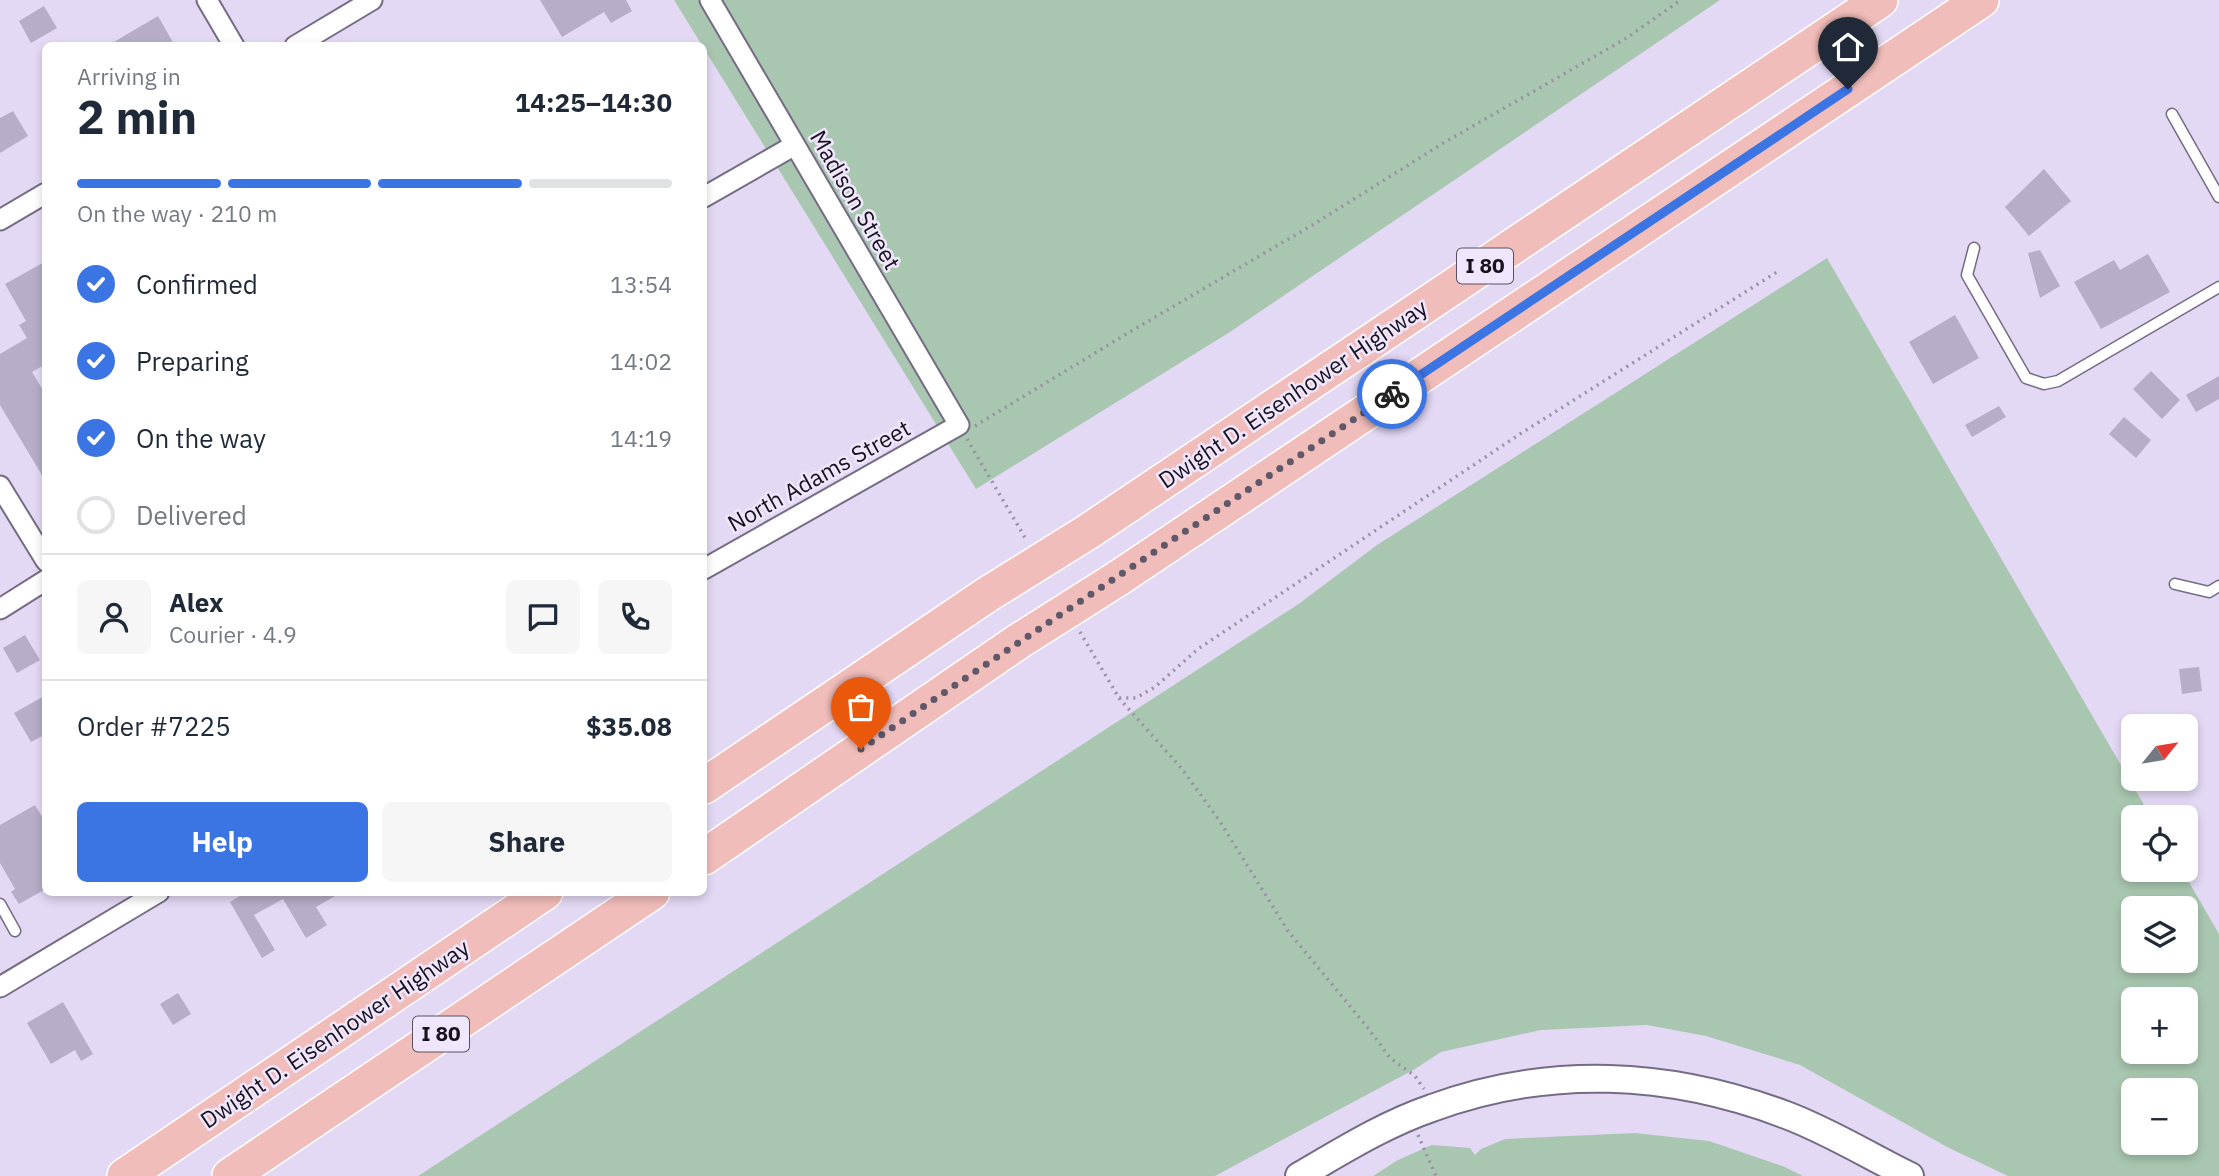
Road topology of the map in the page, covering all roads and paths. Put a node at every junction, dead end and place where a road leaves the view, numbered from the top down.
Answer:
1 (207, 0) edge
2 (372, 0) edge
3 (710, 0) edge
4 (1681, 0) edge
5 (1880, 0) edge
6 (1981, 0) edge
7 (232, 42) edge
8 (302, 42) edge
9 (2172, 114) dead end
10 (794, 145) junction
11 (42, 195) edge
12 (707, 195) edge
13 (2219, 197) edge
14 (0, 220) edge
15 (1975, 248) dead end
16 (1777, 272) dead end
17 (2217, 292) edge
18 (959, 425) joint
19 (2, 493) edge
20 (1029, 544) dead end
21 (42, 555) edge
22 (707, 567) edge
23 (42, 583) edge
24 (2175, 584) dead end
25 (2219, 586) edge
26 (0, 609) edge
27 (1078, 627) dead end
28 (1119, 698) junction
29 (707, 784) edge
30 (707, 856) edge
31 (152, 896) edge
32 (539, 896) edge
33 (646, 896) edge
34 (0, 904) edge
35 (15, 931) dead end
36 (0, 988) edge
37 (1436, 1106) junction
38 (1410, 1117) junction
39 (125, 1176) edge
40 (230, 1176) edge
41 (1299, 1176) edge
42 (1436, 1176) edge
43 (1910, 1176) edge

1 - 7 street
2 - 8 street
3 - 10 street, Madison Street
4 - 20 path
5 - 29 highway, Dwight D. Eisenhower Highway / I 80, bridge
6 - 30 highway, I 80, bridge
9 - 13 lane
10 - 12 street
10 - 18 street, Madison Street
11 - 14 street
15 - 17 lane
16 - 28 path
18 - 22 street, North Adams Street
19 - 21 street
23 - 26 street
24 - 25 lane
27 - 28 path
28 - 37 path
31 - 36 street
32 - 39 highway, Dwight D. Eisenhower Highway / I 80
33 - 40 highway, I 80
34 - 35 lane
37 - 38 main road
37 - 43 main road
38 - 41 main road
38 - 42 path

